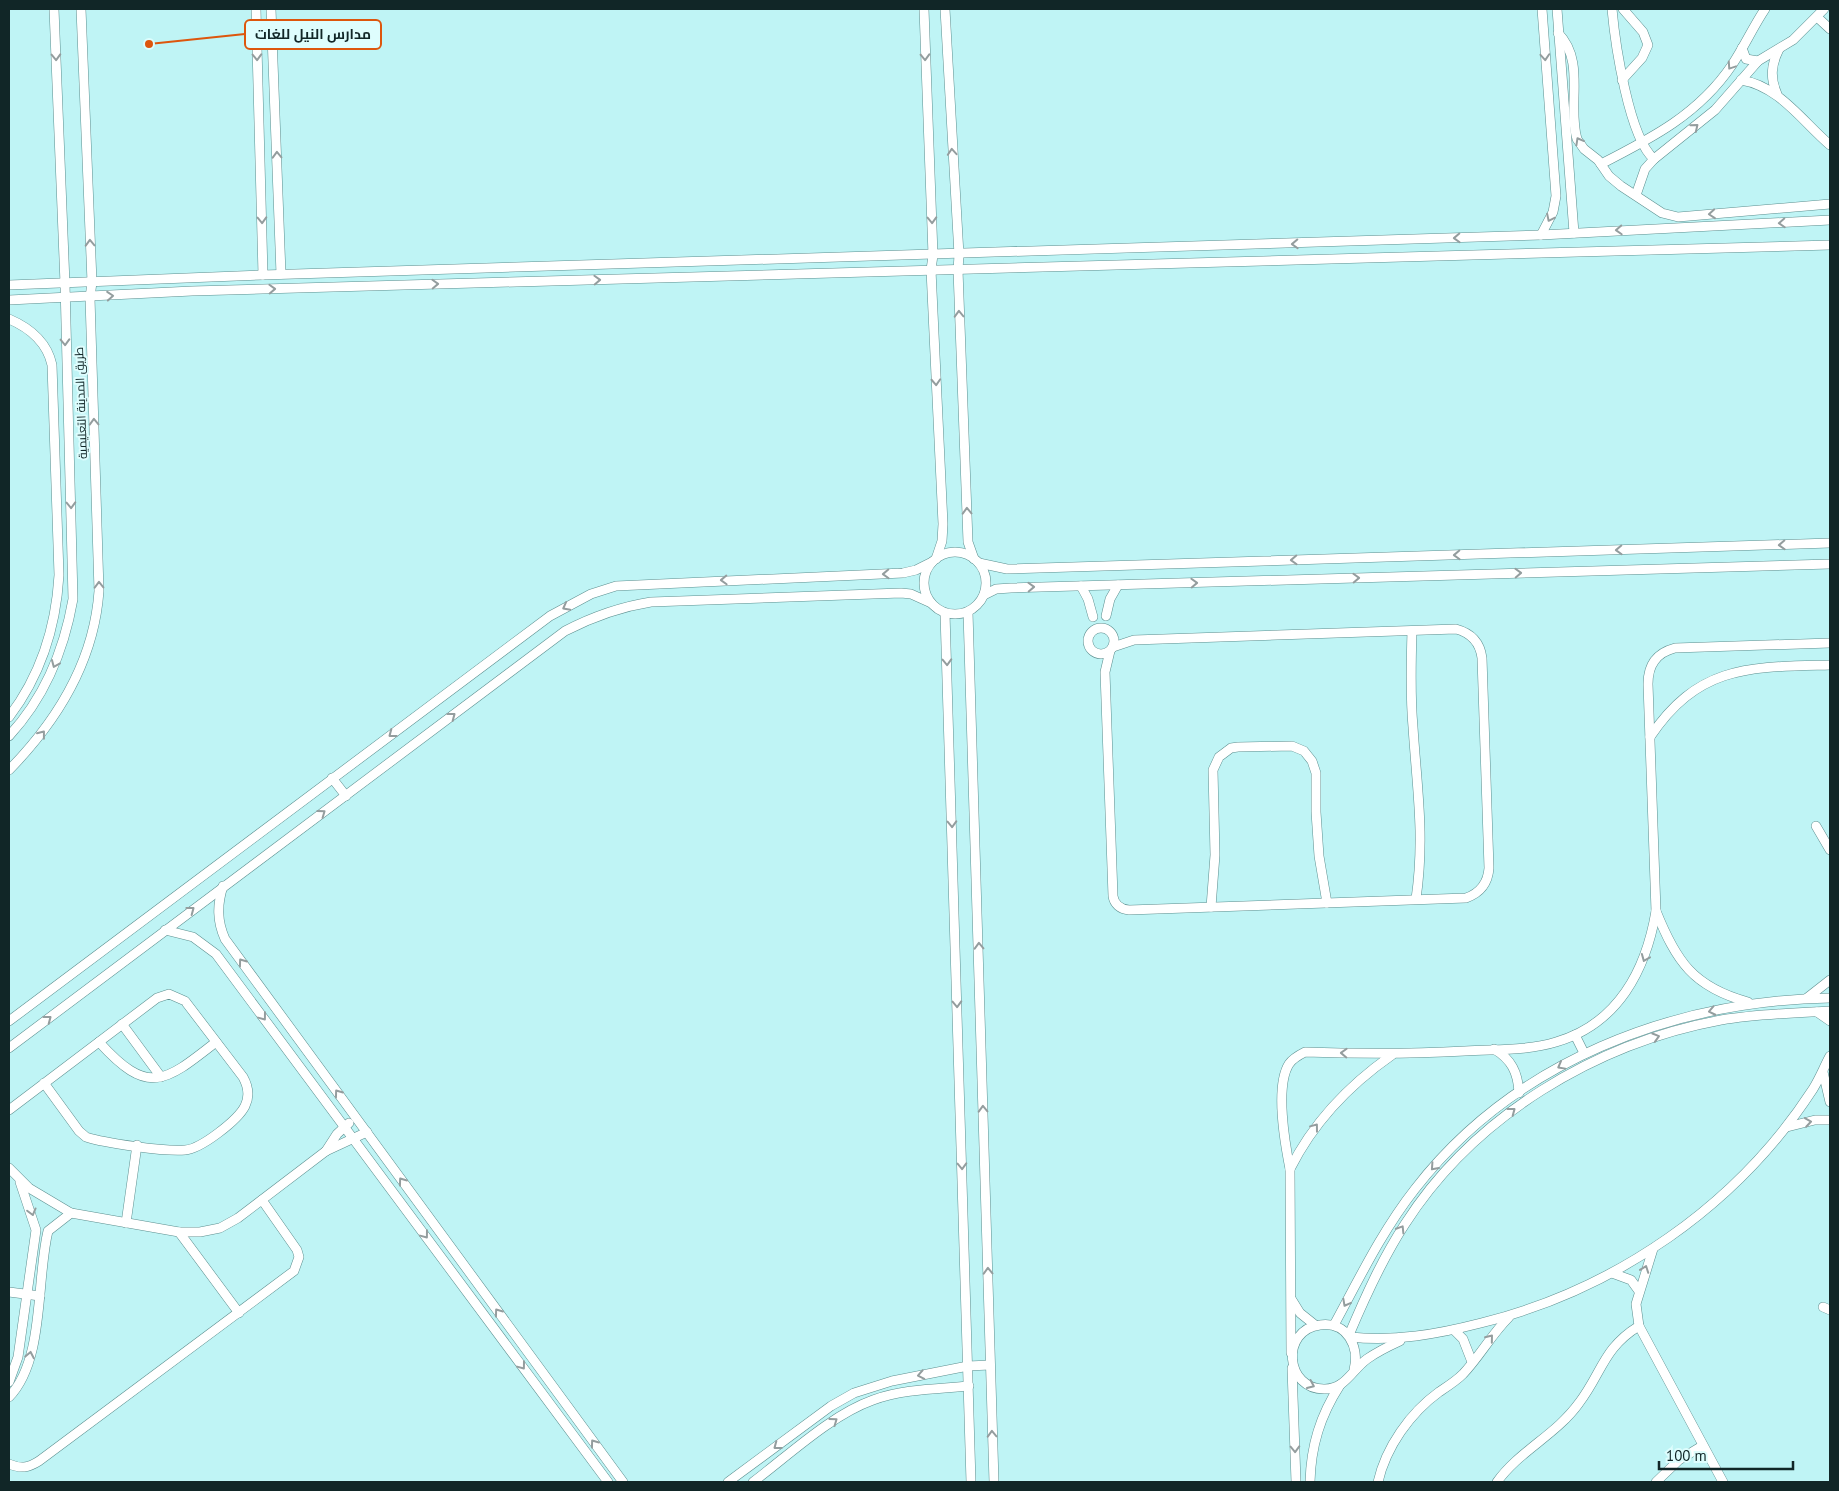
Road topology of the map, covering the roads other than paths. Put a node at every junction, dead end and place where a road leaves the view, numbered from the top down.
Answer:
1 (54, 9) edge
2 (81, 9) edge
3 (256, 9) edge
4 (272, 9) edge
5 (924, 9) edge
6 (945, 9) edge
7 (1542, 9) edge
8 (1557, 9) edge
9 (1612, 9) edge
10 (1623, 9) edge
11 (1765, 9) edge
12 (1824, 9) edge
13 (1817, 17) junction
14 (1830, 29) edge
15 (1558, 33) junction
16 (1742, 48) junction
17 (1779, 49) junction
18 (1758, 61) junction
19 (1622, 80) junction
20 (1741, 80) junction
21 (1778, 96) junction
22 (1660, 134) junction
23 (1643, 143) junction
24 (1830, 145) edge
25 (1668, 147) junction
26 (1654, 159) junction
27 (1601, 164) junction
28 (1636, 195) junction
29 (1830, 204) edge
30 (1830, 220) edge
31 (1574, 232) junction
32 (1541, 235) junction
33 (1830, 245) edge
34 (933, 255) junction
35 (959, 255) junction
36 (931, 270) junction
37 (958, 270) junction
38 (281, 274) junction
39 (263, 275) junction
40 (92, 282) junction
41 (65, 284) junction
42 (9, 285) edge
43 (90, 298) junction
44 (64, 299) junction
45 (9, 300) edge
46 (9, 319) edge
47 (1830, 543) edge
48 (934, 560) junction
49 (976, 561) junction
50 (1830, 564) edge
51 (1118, 585) junction
52 (1081, 586) junction
53 (984, 595) junction
54 (931, 603) junction
55 (968, 612) junction
56 (946, 613) junction
57 (1094, 624) junction
58 (1107, 626) junction
59 (1412, 631) junction
60 (1134, 640) junction
61 (1830, 643) edge
62 (1112, 649) junction
63 (1096, 654) junction
64 (1830, 665) edge
65 (1105, 672) junction
66 (9, 718) edge
67 (9, 736) edge
68 (1650, 737) junction
69 (9, 770) edge
70 (332, 778) junction
71 (346, 796) junction
72 (1816, 826) dead end
73 (1830, 850) edge
74 (223, 886) junction
75 (1416, 900) junction
76 (1327, 903) junction
77 (1211, 907) junction
78 (1656, 911) junction
79 (165, 930) junction
80 (1830, 980) edge
81 (1830, 998) edge
82 (1806, 999) junction
83 (1776, 1000) junction
84 (1752, 1003) junction
85 (1830, 1011) edge
86 (1817, 1012) junction
87 (1778, 1013) junction
88 (9, 1021) edge
89 (1830, 1021) edge
90 (122, 1024) junction
91 (1575, 1035) junction
92 (99, 1042) junction
93 (216, 1042) junction
94 (9, 1048) edge
95 (1493, 1049) junction
96 (1584, 1053) junction
97 (1392, 1055) junction
98 (1830, 1056) edge
99 (1823, 1072) junction
100 (161, 1077) junction
101 (44, 1083) junction
102 (1519, 1093) junction
103 (1830, 1102) edge
104 (9, 1110) edge
105 (356, 1119) junction
106 (1830, 1120) edge
107 (344, 1126) junction
108 (1787, 1127) junction
109 (367, 1132) junction
110 (354, 1140) junction
111 (137, 1145) junction
112 (326, 1152) junction
113 (9, 1168) edge
114 (1290, 1169) junction
115 (19, 1180) junction
116 (262, 1200) junction
117 (71, 1213) junction
118 (126, 1223) junction
119 (179, 1232) junction
120 (1376, 1248) junction
121 (1653, 1249) junction
122 (1386, 1254) junction
123 (1612, 1273) junction
124 (1639, 1291) junction
125 (9, 1292) edge
126 (27, 1294) junction
127 (40, 1296) junction
128 (1291, 1297) junction
129 (238, 1313) junction
130 (1510, 1316) junction
131 (1315, 1325) junction
132 (1334, 1326) junction
133 (1639, 1326) junction
134 (1454, 1330) junction
135 (1349, 1336) junction
136 (1407, 1337) junction
137 (1291, 1353) junction
138 (1472, 1362) junction
139 (990, 1365) junction
140 (1292, 1365) junction
141 (968, 1366) junction
142 (1354, 1370) junction
143 (9, 1382) edge
144 (1340, 1385) junction
145 (969, 1386) junction
146 (9, 1397) edge
147 (1702, 1446) junction
148 (9, 1464) edge
149 (608, 1482) edge
150 (623, 1482) edge
151 (728, 1482) edge
152 (753, 1482) edge
153 (971, 1482) edge
154 (994, 1482) edge
155 (1296, 1482) edge
156 (1310, 1482) edge
157 (1378, 1482) edge
158 (1497, 1482) edge
159 (1656, 1482) edge
160 (1723, 1482) edge

1 -> 41 street, طريق المدينة التعليمية
40 -> 2 street, طريق المدينة التعليمية
3 -> 39 street
38 -> 4 street
5 -> 34 street
35 -> 6 street
7 -> 32 street
8 - 15 street
9 - 19 street
10 - 19 street
11 - 16 street
12 - 13 street
13 - 14 street
13 - 17 street
27 -> 15 street
15 - 31 street
16 - 18 street
16 -> 22 street
17 - 18 street
17 - 21 street
18 - 20 street
19 - 23 street
20 - 21 street
25 -> 20 street
21 - 24 street
22 - 23 street
22 - 25 street
23 - 26 street
23 - 27 street
25 - 26 street
26 - 28 street
27 - 28 street
29 -> 28 street
30 -> 31 street
31 - 32 street
32 -> 35 street
33 - 37 street
34 - 35 street
34 - 36 street
34 - 38 street
35 - 37 street
36 - 37 street
43 -> 36 street
36 -> 48 street
49 -> 37 street
38 - 39 street
39 - 40 street
40 - 41 street
40 - 43 street, طريق المدينة التعليمية
41 - 42 street
41 - 44 street, طريق المدينة التعليمية
43 - 44 street
69 -> 43 street, طريق المدينة التعليمية
44 - 45 street
44 -> 67 street, طريق المدينة التعليمية
46 - 66 street
47 -> 49 street
48 - 49 street
48 - 54 street
48 -> 70 street
49 - 53 street
51 -> 50 street
51 - 52 street
51 - 58 street
53 -> 52 street
52 - 57 street
53 - 55 street
54 - 56 street
71 -> 54 street
55 - 56 street
139 -> 55 street
56 -> 141 street
57 - 58 street
57 - 63 street
58 - 60 street
58 - 62 street
59 - 60 street
59 - 75 street
59 - 75 street
60 - 62 street
61 - 68 street
62 - 63 street
62 - 65 street
63 - 65 street
64 - 68 street
65 - 77 street
68 - 78 street
70 - 71 street
70 - 88 street
74 -> 71 street
72 - 73 street
79 -> 74 street
105 -> 74 street
75 - 76 street
76 - 77 street
76 - 77 street
78 - 84 street
78 -> 91 street
94 -> 79 street
79 -> 107 street
80 - 82 street
81 - 82 street
82 - 83 street
83 - 84 street
83 - 87 street
84 -> 96 street
85 - 86 street
86 - 87 street
86 - 89 street
122 -> 87 street
90 - 92 street
90 - 93 street
90 - 100 street
91 - 95 street
91 - 96 street
92 - 100 street
92 - 101 street
93 - 100 street
93 - 111 street
95 - 97 street
95 - 102 street
96 -> 102 street
114 -> 97 street
97 -> 114 street
98 - 99 street
99 - 103 street
99 - 108 street
101 - 104 street
101 - 111 street
102 -> 120 street
105 - 107 street
105 - 109 street
108 -> 106 street
107 - 110 street
107 - 112 street
108 - 121 street
109 - 110 street
150 -> 109 street
110 - 112 street
110 -> 149 street
111 - 118 street
112 - 116 street
113 - 115 street
114 - 128 street
115 - 117 street
115 -> 126 street
116 - 119 street
116 - 129 street
117 - 118 street
117 - 127 street
118 - 119 street
119 - 129 street
120 - 122 street
120 -> 132 street
121 - 123 street
124 -> 121 street
122 - 135 street
123 - 124 street
123 - 130 street
124 - 133 street
125 - 126 street
126 - 127 street
126 - 143 street
146 -> 127 street
128 - 131 street
128 - 137 street
129 - 148 street
130 - 134 street
138 -> 130 street
131 - 132 street
131 - 137 street
132 - 135 street
133 - 147 street
133 - 158 street
134 - 136 street
134 - 138 street
135 - 136 street
135 - 142 street
136 - 142 street
137 - 140 street
138 - 157 street
139 - 141 street
154 -> 139 street
140 -> 144 street
140 -> 155 street
141 - 145 street
141 -> 151 street
142 - 144 street
144 - 156 street
152 -> 145 street
145 - 153 street
147 - 159 street
147 - 160 street

